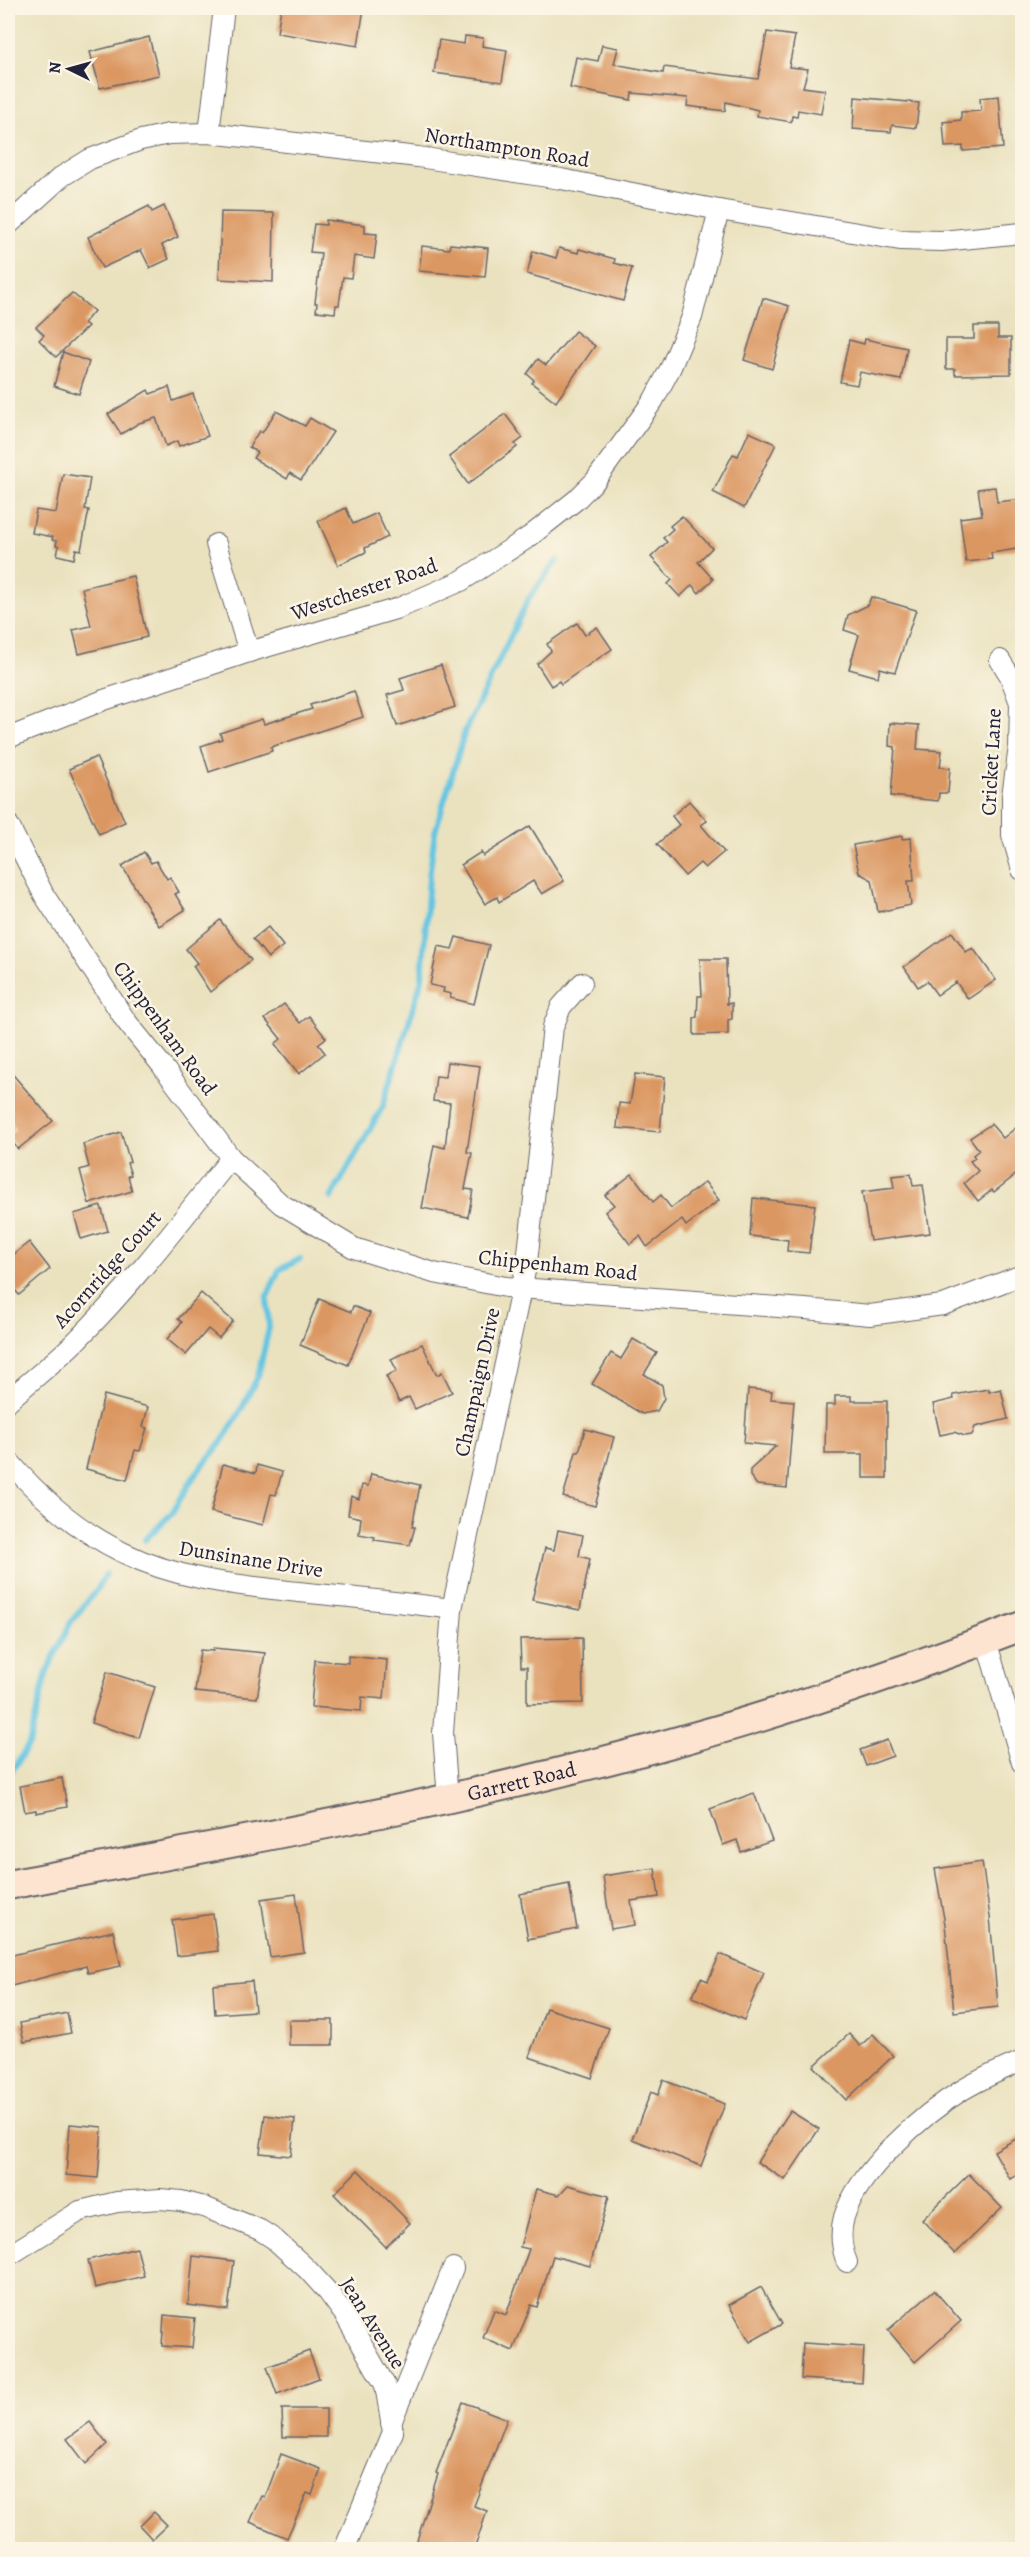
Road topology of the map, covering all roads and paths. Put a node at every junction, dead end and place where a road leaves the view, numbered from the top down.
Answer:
1 (224, 8) edge
2 (209, 132) junction
3 (719, 210) junction
4 (8, 225) edge
5 (1023, 233) edge
6 (216, 544) dead end
7 (249, 652) junction
8 (1000, 660) dead end
9 (8, 738) edge
10 (8, 824) edge
11 (1023, 870) edge
12 (582, 983) dead end
13 (231, 1158) junction
14 (1023, 1275) edge
15 (521, 1289) junction
16 (8, 1401) edge
17 (8, 1460) edge
18 (452, 1609) junction
19 (1023, 1626) edge
20 (986, 1640) junction
21 (1023, 1763) edge
22 (448, 1800) junction
23 (8, 1885) edge
24 (1023, 2061) edge
25 (8, 2256) edge
26 (847, 2262) dead end
27 (453, 2268) dead end
28 (391, 2423) junction
29 (344, 2550) edge

1 - 2 street
2 - 3 street, Northampton Road
2 - 4 street, Northampton Road
3 - 5 street, Northampton Road
3 - 7 street, Westchester Road
6 - 7 street
7 - 9 street, Westchester Road
8 - 11 street, Cricket Lane
10 - 13 street, Chippenham Road
12 - 15 street, Champaign Drive
13 - 15 street, Chippenham Road
13 - 16 street, Acornridge Court
14 - 15 street, Chippenham Road
15 - 18 street, Champaign Drive
17 - 18 street, Dunsinane Drive
18 - 22 street, Champaign Drive
19 - 20 street, Garrett Road
20 - 21 street
20 - 22 street, Garrett Road
22 - 23 street, Garrett Road
24 - 26 street
25 - 28 street, Jean Avenue
27 - 28 street
28 - 29 street, Jean Avenue

